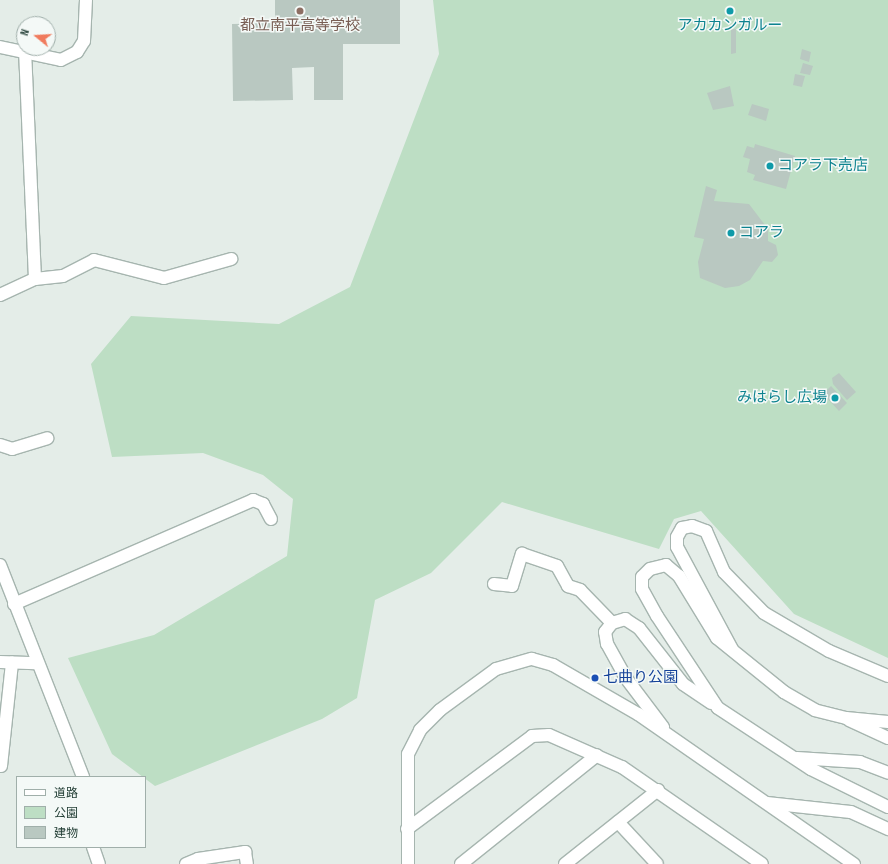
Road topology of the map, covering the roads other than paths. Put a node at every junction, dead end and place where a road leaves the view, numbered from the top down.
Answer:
1 (86, 0) edge
2 (0, 48) edge
3 (16, 51) edge
4 (25, 56) edge
5 (43, 56) edge
6 (232, 260) dead end
7 (35, 279) junction
8 (0, 295) edge
9 (47, 438) dead end
10 (0, 445) edge
11 (272, 519) dead end
12 (0, 565) edge
13 (494, 584) dead end
14 (14, 604) junction
15 (612, 623) junction
16 (734, 654) junction
17 (6, 662) edge
18 (36, 663) junction
19 (888, 676) edge
20 (718, 708) junction
21 (846, 718) junction
22 (888, 722) edge
23 (670, 736) junction
24 (888, 738) edge
25 (597, 755) junction
26 (796, 758) junction
27 (1, 766) edge
28 (888, 773) edge
29 (83, 776) edge
30 (658, 790) junction
31 (766, 803) junction
32 (888, 807) edge
33 (618, 822) junction
34 (407, 829) junction
35 (888, 829) edge
36 (93, 848) edge
37 (98, 864) edge
38 (186, 864) edge
39 (247, 864) edge
40 (408, 864) edge
41 (461, 864) edge
42 (565, 864) edge
43 (657, 864) edge
44 (762, 864) edge
45 (854, 864) edge

1 - 5 street
2 - 3 street
4 - 7 street
6 - 7 street
7 - 8 street
9 - 10 street
11 - 14 street
12 - 14 street
13 - 15 street
14 - 18 street
15 - 20 street
15 - 23 street
16 - 19 street
16 - 20 street
16 - 21 street
17 - 18 street
17 - 27 street
18 - 29 street
20 - 26 street
21 - 22 street
21 - 24 street
23 - 31 street
23 - 34 street
25 - 30 street
25 - 34 street
25 - 41 street
26 - 28 street
26 - 32 street
30 - 33 street
30 - 44 street
31 - 35 street
31 - 45 street
33 - 42 street
33 - 43 street
34 - 40 street
36 - 37 street
38 - 39 street

